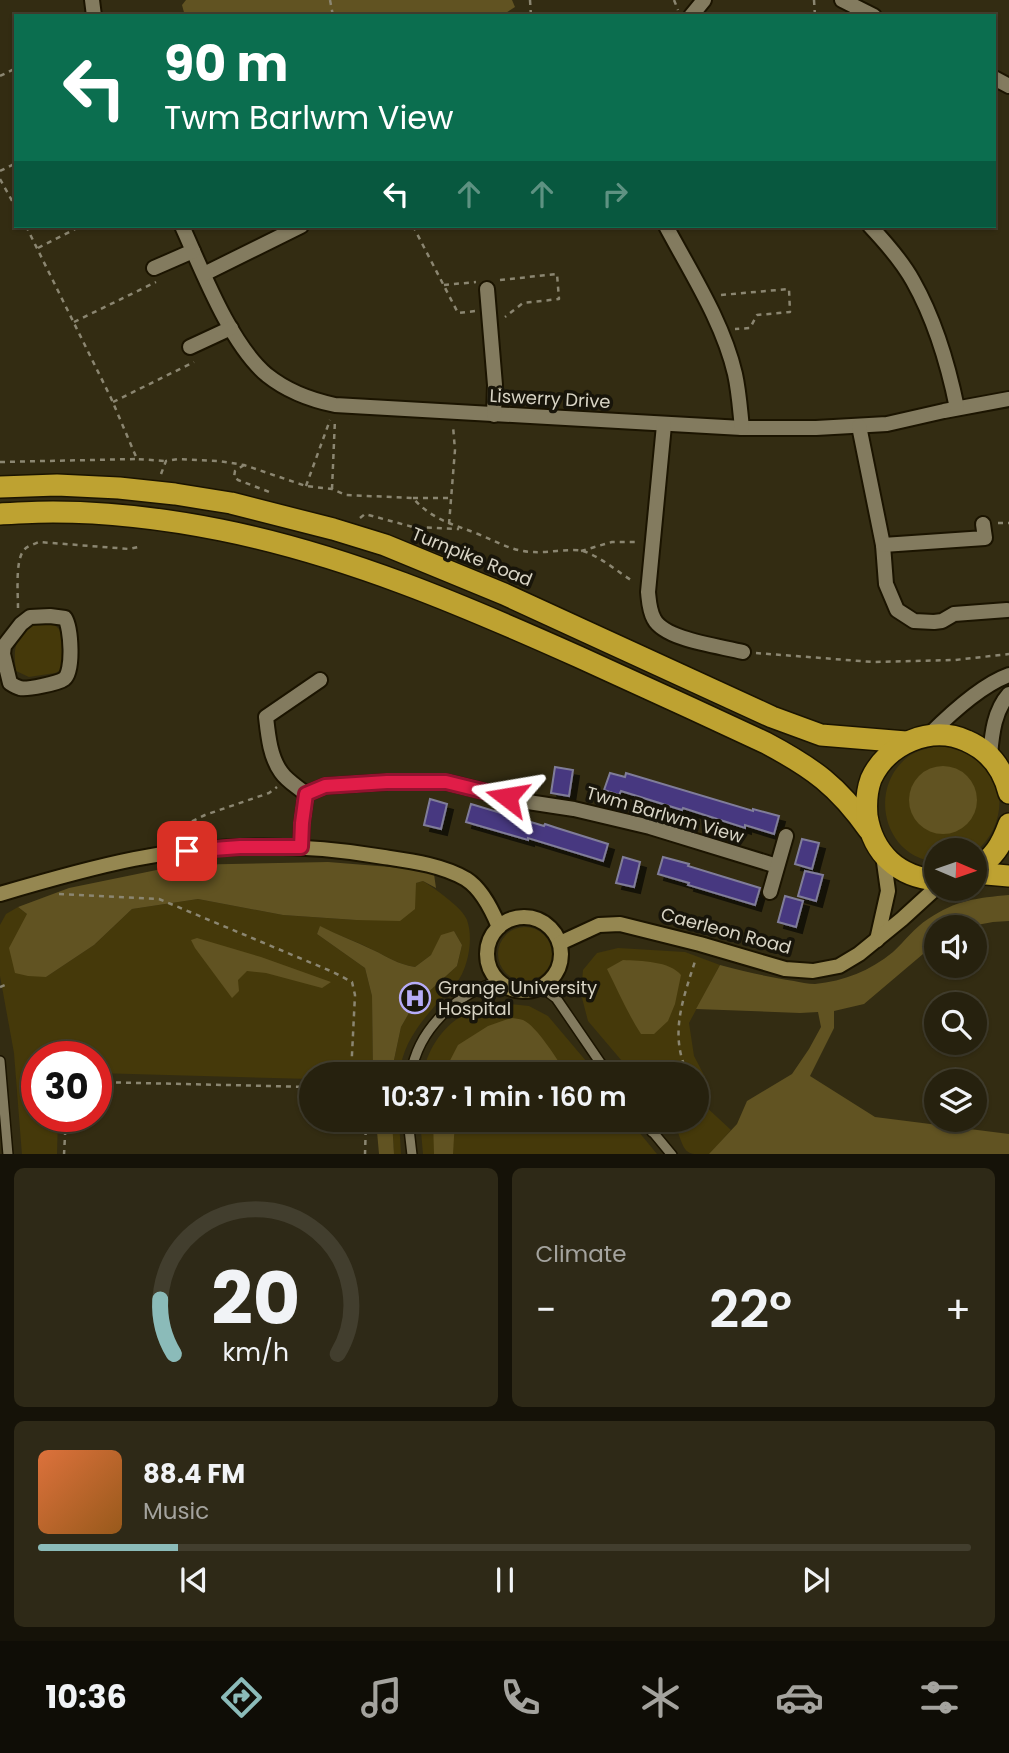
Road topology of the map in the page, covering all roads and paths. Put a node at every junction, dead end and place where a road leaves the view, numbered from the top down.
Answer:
1 (704, 0) edge
2 (842, 0) edge
3 (693, 14) edge
4 (870, 14) edge
5 (0, 179) edge
6 (14, 204) edge
7 (27, 228) edge
8 (77, 228) edge
9 (183, 228) edge
10 (297, 228) edge
11 (414, 228) edge
12 (667, 228) edge
13 (872, 228) edge
14 (38, 248) junction
15 (193, 251) junction
16 (154, 268) joint
17 (204, 274) junction
18 (490, 283) junction
19 (444, 285) junction
20 (704, 296) junction
21 (489, 316) junction
22 (74, 322) junction
23 (231, 328) junction
24 (720, 331) junction
25 (190, 347) joint
26 (1009, 398) edge
27 (113, 402) junction
28 (335, 405) junction
29 (957, 408) junction
30 (452, 412) junction
31 (494, 415) junction
32 (664, 425) junction
33 (859, 426) junction
34 (742, 428) junction
35 (136, 459) junction
36 (166, 461) junction
37 (0, 462) edge
38 (244, 465) junction
39 (161, 474) dead end
40 (306, 485) junction
41 (0, 487) edge
42 (332, 489) junction
43 (271, 498) dead end
44 (413, 498) junction
45 (451, 498) junction
46 (0, 514) edge
47 (358, 519) dead end
48 (449, 524) junction
49 (983, 524) dead end
50 (464, 529) junction
51 (653, 543) junction
52 (883, 545) junction
53 (138, 547) dead end
54 (581, 551) junction
55 (648, 592) junction
56 (1007, 610) dead end
57 (18, 612) dead end
58 (743, 652) joint
59 (1, 654) edge
60 (1009, 654) edge
61 (1009, 675) edge
62 (320, 681) dead end
63 (1009, 694) edge
64 (929, 735) junction
65 (906, 742) junction
66 (990, 755) junction
67 (288, 779) junction
68 (1008, 785) edge
69 (306, 794) junction
70 (1009, 824) edge
71 (174, 830) dead end
72 (869, 830) junction
73 (786, 836) dead end
74 (301, 847) junction
75 (883, 855) junction
76 (987, 861) edge
77 (777, 866) junction
78 (987, 873) edge
79 (1009, 876) edge
80 (924, 878) edge
81 (51, 892) dead end
82 (769, 892) dead end
83 (0, 894) edge
84 (924, 899) edge
85 (499, 927) junction
86 (877, 940) junction
87 (560, 943) junction
88 (700, 944) junction
89 (499, 981) junction
90 (7, 984) dead end
91 (0, 987) edge
92 (541, 987) junction
93 (0, 1060) edge
94 (352, 1062) edge
95 (414, 1062) edge
96 (600, 1062) edge
97 (682, 1062) edge
98 (112, 1082) edge
99 (299, 1087) edge
100 (65, 1132) edge
101 (366, 1132) edge
102 (409, 1132) edge
103 (652, 1132) edge
104 (8, 1154) edge
105 (64, 1154) edge
106 (365, 1154) edge
107 (412, 1154) edge
108 (671, 1154) edge

1 - 3 street
2 - 4 street
5 - 6 path
7 - 14 path
8 - 14 path
9 - 15 street, Liswerry Drive
10 - 17 street
11 - 19 path
12 - 20 street
13 - 29 street
14 - 22 path
15 - 16 street
15 - 17 street, Liswerry Drive
16 - 22 path
17 - 23 street, Liswerry Drive
18 - 19 path
18 - 21 street
18 - 21 path
19 - 21 path
20 - 24 street
20 - 24 path
21 - 31 street
22 - 27 path
23 - 25 street
23 - 28 street, Liswerry Drive
24 - 34 street
25 - 27 path
26 - 29 street, Liswerry Drive
27 - 35 path
28 - 30 street, Liswerry Drive
28 - 40 path
28 - 42 path
29 - 33 street, Liswerry Drive
30 - 31 street, Liswerry Drive
30 - 45 path
31 - 32 street, Liswerry Drive
32 - 34 street, Liswerry Drive
32 - 51 street
33 - 34 street, Liswerry Drive
33 - 52 street
35 - 36 path
35 - 37 path
36 - 38 path
36 - 39 path
38 - 40 path
38 - 43 path
40 - 42 path
41 - 65 highway, Turnpike Road
42 - 44 path
44 - 45 path
44 - 48 path
45 - 48 path
46 - 72 highway
47 - 50 path
48 - 50 path
49 - 52 street
50 - 54 path
51 - 54 path
51 - 55 street
52 - 56 street
53 - 57 path
54 - 55 path
55 - 58 street
58 - 60 path
59 - 59 street
61 - 64 street
62 - 67 street
63 - 66 street
64 - 65 highway
64 - 66 highway
65 - 72 highway
66 - 68 highway
67 - 69 street
67 - 71 path
69 - 74 street
69 - 77 street, Twm Barlwm View
70 - 76 highway
72 - 75 highway
73 - 77 street
74 - 83 main road
74 - 85 main road
75 - 80 highway
75 - 86 main road
77 - 82 street
78 - 79 highway
81 - 94 path
84 - 86 main road, Caerleon Road
85 - 87 main road
85 - 89 main road
86 - 88 main road, Caerleon Road
87 - 88 main road, Caerleon Road
87 - 92 main road
88 - 97 path
89 - 92 main road
89 - 95 lane
90 - 91 path
92 - 96 lane
93 - 104 lane
98 - 99 path
100 - 105 path
101 - 106 path
102 - 107 lane
103 - 108 lane

